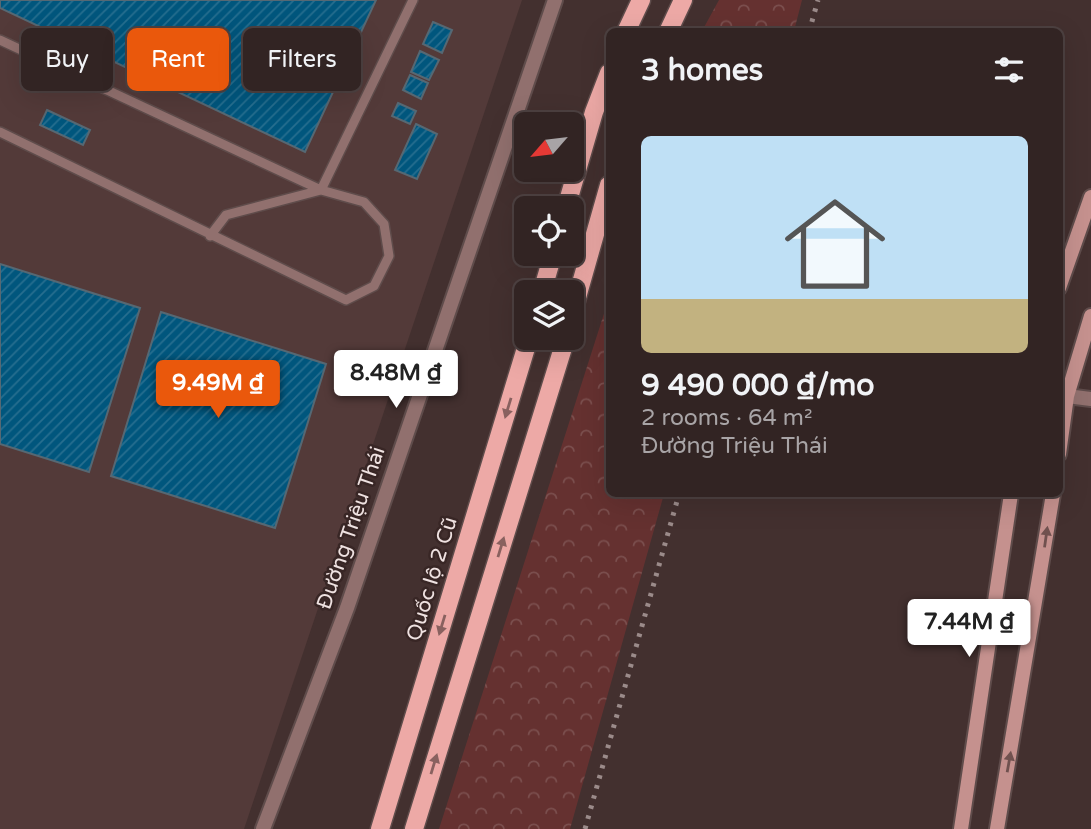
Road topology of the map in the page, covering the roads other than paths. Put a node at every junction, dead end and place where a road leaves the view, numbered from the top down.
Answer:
1 (413, 0) edge
2 (555, 0) edge
3 (641, 0) edge
4 (683, 0) edge
5 (628, 28) edge
6 (670, 28) edge
7 (0, 40) edge
8 (606, 80) edge
9 (0, 132) edge
10 (321, 190) junction
11 (606, 195) edge
12 (570, 196) edge
13 (1091, 197) edge
14 (210, 236) junction
15 (1063, 277) edge
16 (582, 280) edge
17 (1091, 316) edge
18 (525, 350) edge
19 (562, 350) edge
20 (1067, 396) junction
21 (1091, 399) edge
22 (1063, 419) edge
23 (1011, 497) edge
24 (1052, 497) edge
25 (263, 829) edge
26 (380, 829) edge
27 (414, 829) edge
28 (961, 829) edge
29 (997, 829) edge

1 - 10 lane
2 - 25 street, Đường Triệu Thái
3 - 5 main road
4 - 6 main road
7 - 10 lane
8 - 12 main road
9 - 14 lane
10 - 14 lane
10 - 14 lane
11 - 16 main road
13 - 15 street
17 - 20 street
18 -> 26 main road, Quốc lộ 2 Cũ
27 -> 19 main road
20 - 21 street
20 - 22 street
23 - 28 street
29 -> 24 street

